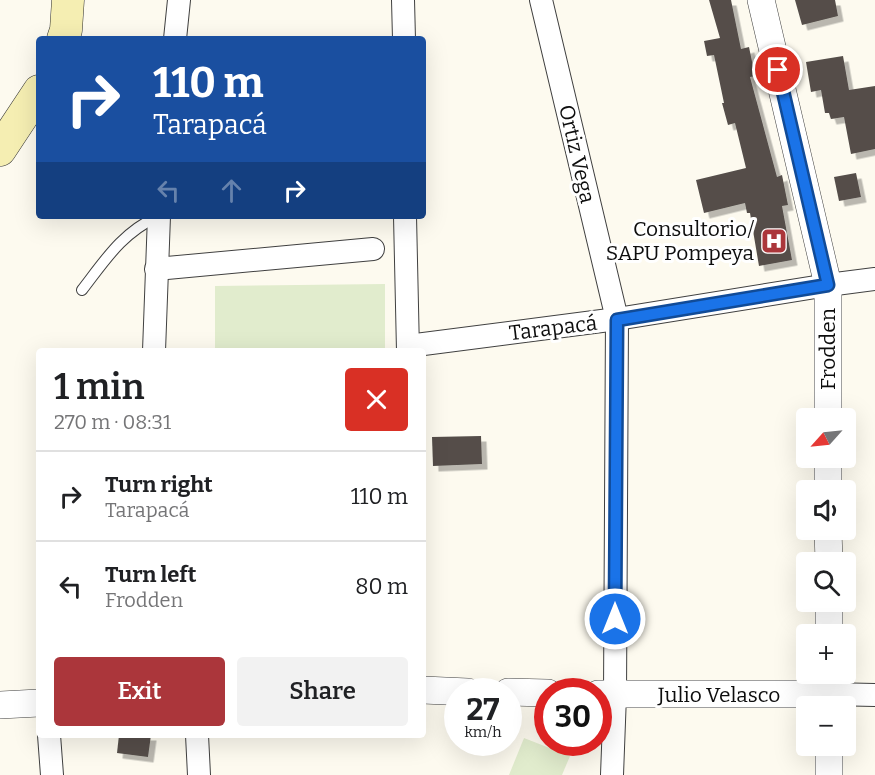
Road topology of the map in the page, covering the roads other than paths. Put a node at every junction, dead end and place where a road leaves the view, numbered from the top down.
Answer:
1 (68, 0) edge
2 (179, 0) edge
3 (403, 0) edge
4 (541, 0) edge
5 (761, 0) edge
6 (64, 36) edge
7 (175, 36) edge
8 (404, 36) edge
9 (36, 96) edge
10 (0, 150) edge
11 (152, 219) edge
12 (158, 219) edge
13 (405, 219) edge
14 (373, 249) dead end
15 (156, 269) junction
16 (875, 279) edge
17 (828, 285) junction
18 (82, 290) dead end
19 (617, 320) junction
20 (154, 348) edge
21 (408, 348) edge
22 (828, 408) edge
23 (607, 678) edge
24 (426, 690) edge
25 (444, 691) edge
26 (829, 691) edge
27 (612, 695) edge
28 (875, 695) edge
29 (36, 703) edge
30 (0, 705) edge
31 (50, 738) edge
32 (197, 738) edge
33 (611, 756) edge
34 (829, 756) edge
35 (52, 775) edge
36 (199, 775) edge
37 (612, 775) edge
38 (829, 775) edge

1 - 6 main road
2 - 7 street
3 - 8 street
4 - 19 street, Ortiz Vega
5 - 17 street, Frodden
9 - 10 main road
11 - 18 lane
12 - 15 street
13 - 21 street
14 - 15 street
15 - 20 street
16 - 17 street, Tarapacá
17 - 19 street, Tarapacá
17 - 22 street, Frodden
19 - 21 street, Tarapacá
19 - 23 street, Ortiz Vega
24 - 25 street
26 - 27 street, Julio Velasco
26 - 28 street, Julio Velasco
29 - 30 street
31 - 35 street
32 - 36 street
33 - 37 street, Ortiz Vega
34 - 38 street

